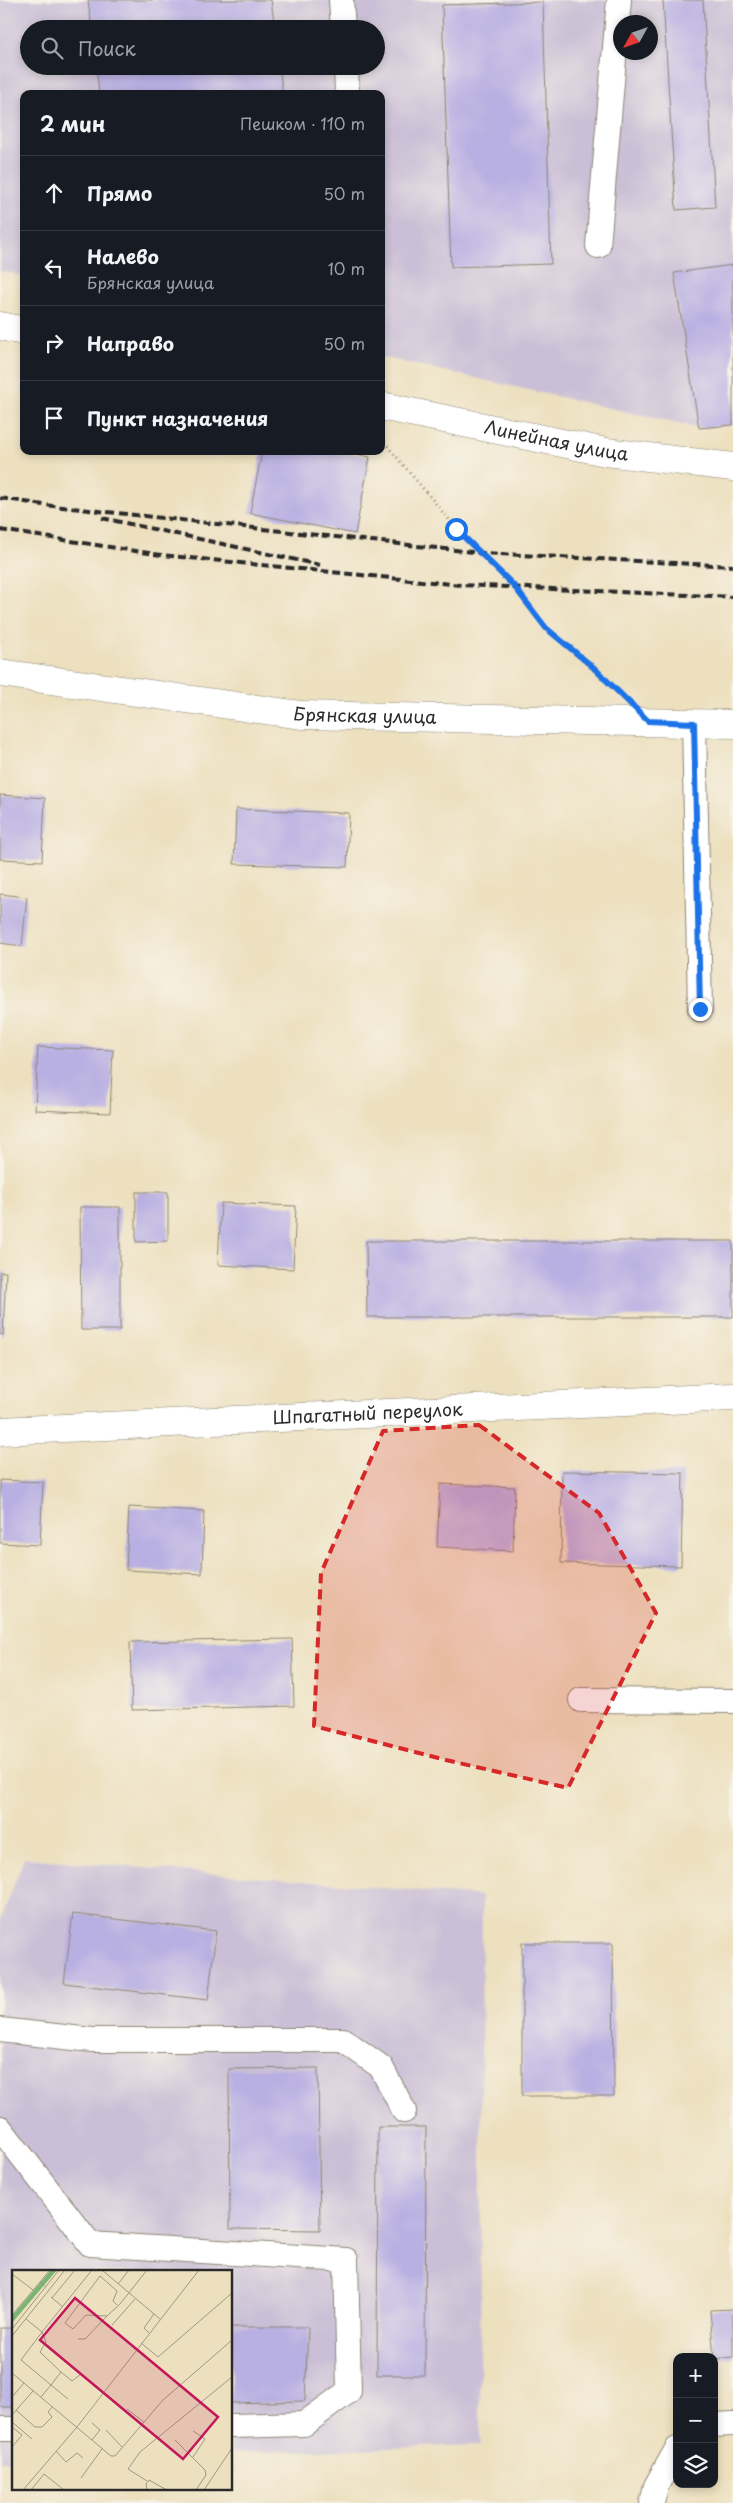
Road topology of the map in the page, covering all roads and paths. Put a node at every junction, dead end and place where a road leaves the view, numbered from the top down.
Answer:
1 (341, 0) edge
2 (619, 0) edge
3 (342, 20) edge
4 (347, 75) edge
5 (348, 90) edge
6 (598, 246) dead end
7 (0, 326) edge
8 (20, 330) edge
9 (385, 407) edge
10 (385, 443) edge
11 (733, 467) edge
12 (0, 673) edge
13 (648, 721) junction
14 (694, 723) junction
15 (733, 724) edge
16 (700, 1009) dead end
17 (733, 1396) edge
18 (0, 1431) edge
19 (581, 1700) dead end
20 (733, 1701) edge
21 (0, 2030) edge
22 (404, 2111) dead end
23 (0, 2128) edge
24 (733, 2424) edge
25 (232, 2426) edge
26 (718, 2426) edge
27 (673, 2456) edge
28 (652, 2503) edge

1 - 3 lane
2 - 6 lane
4 - 5 lane
7 - 8 street
9 - 11 street, Линейная улица
10 - 13 path
12 - 13 street, Брянская улица
13 - 14 street, Брянская улица
14 - 15 street, Брянская улица
14 - 16 lane
17 - 18 street, Шпагатный переулок
19 - 20 lane
21 - 22 lane
23 - 25 lane
24 - 26 lane
27 - 28 lane

